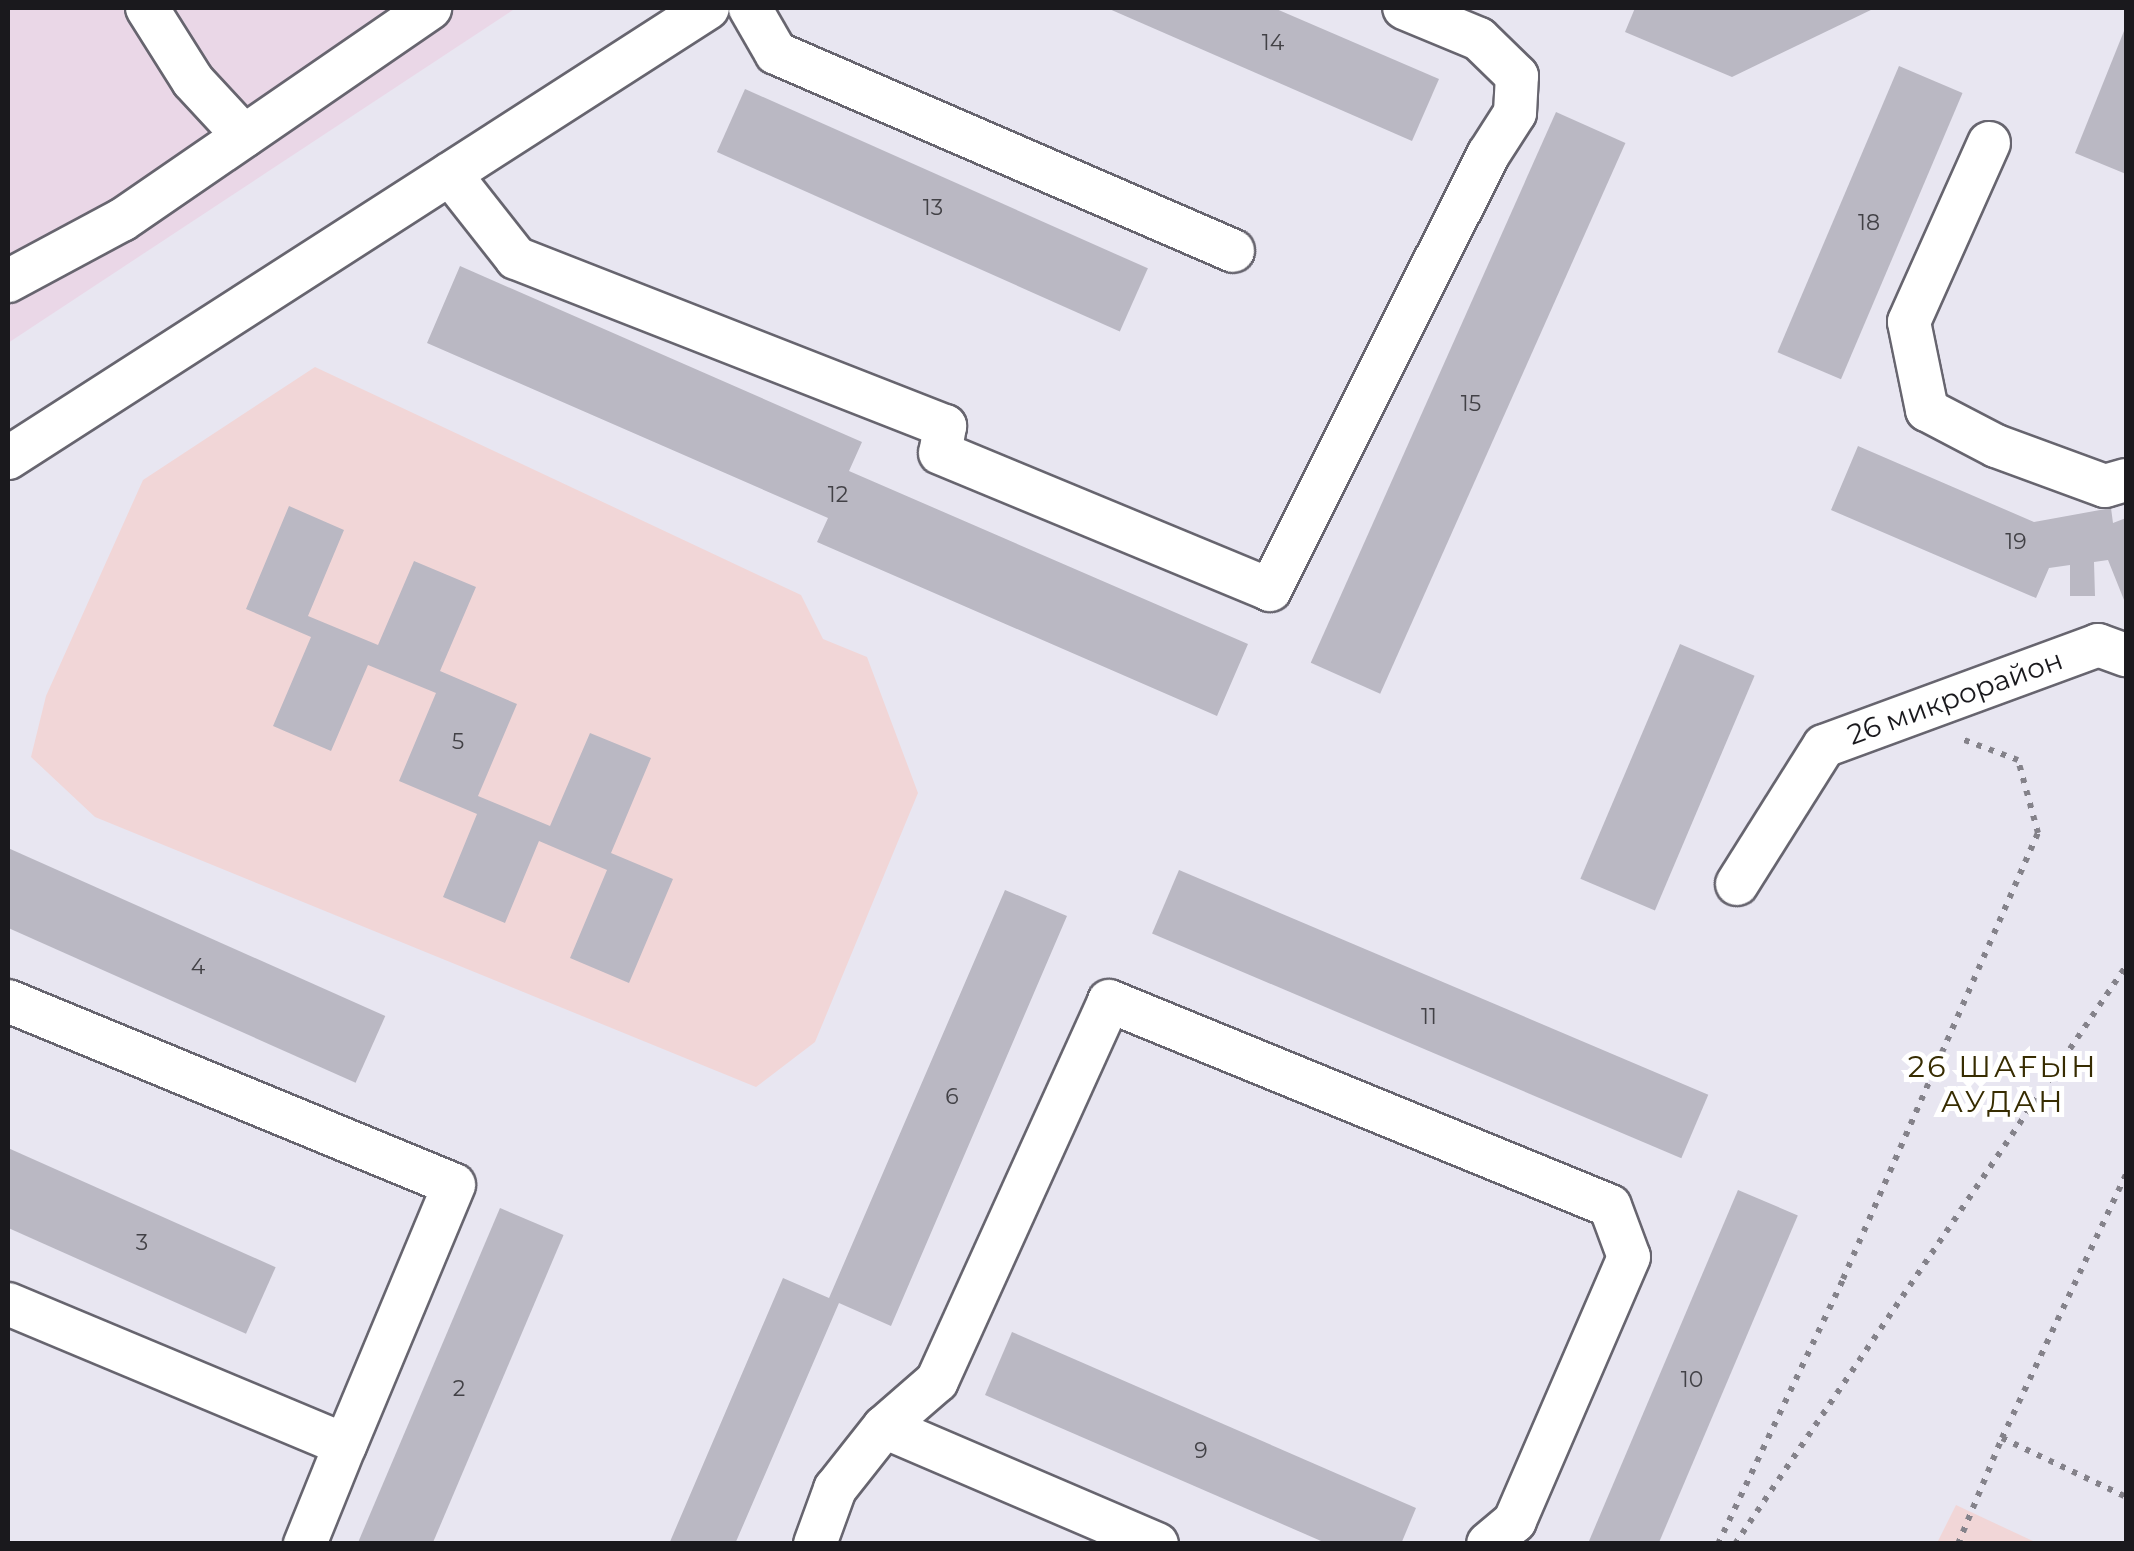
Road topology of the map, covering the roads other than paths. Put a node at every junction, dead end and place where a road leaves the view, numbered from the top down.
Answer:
1 (148, 8) edge
2 (430, 8) edge
3 (708, 8) edge
4 (750, 8) edge
5 (1404, 8) edge
6 (244, 136) junction
7 (1990, 143) dead end
8 (450, 174) junction
9 (1232, 251) dead end
10 (8, 281) edge
11 (8, 458) edge
12 (2126, 480) edge
13 (2126, 656) edge
14 (1737, 884) dead end
15 (8, 1000) edge
16 (8, 1304) edge
17 (884, 1427) junction
18 (344, 1445) junction
19 (306, 1544) edge
20 (815, 1544) edge
21 (1157, 1544) edge
22 (1488, 1544) edge

1 - 6 street
2 - 6 street
3 - 8 street
4 - 9 street
5 - 8 street
6 - 10 street
7 - 12 street
8 - 11 street
13 - 14 street, 26 микрорайон
15 - 18 street
16 - 18 street
17 - 20 street
17 - 21 street
17 - 22 street
18 - 19 street

